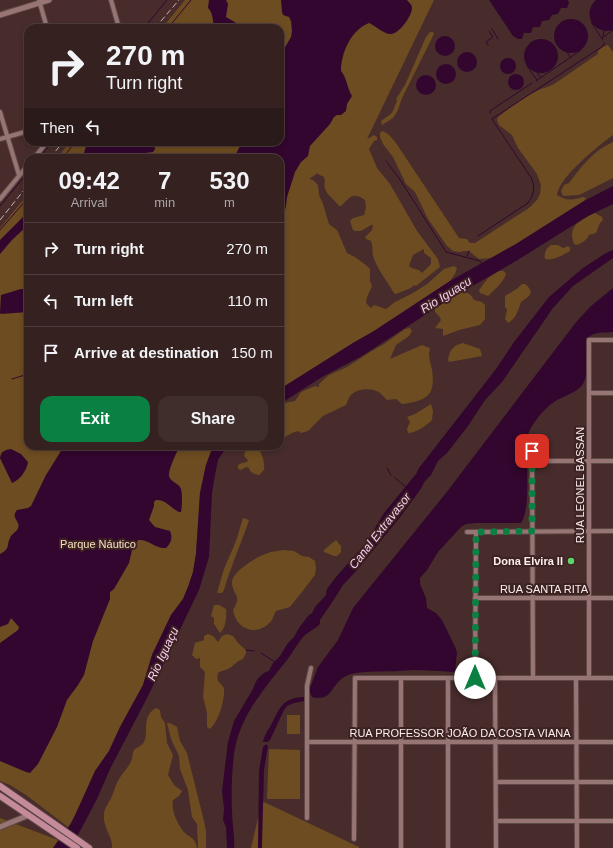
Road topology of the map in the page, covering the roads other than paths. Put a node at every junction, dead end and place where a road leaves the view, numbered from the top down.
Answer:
1 (49, 0) edge
2 (111, 0) edge
3 (39, 1) edge
4 (0, 15) edge
5 (46, 24) edge
6 (118, 24) edge
7 (0, 112) edge
8 (24, 132) edge
9 (8, 137) junction
10 (0, 139) edge
11 (44, 146) edge
12 (37, 154) edge
13 (24, 169) edge
14 (19, 175) junction
15 (0, 199) edge
16 (613, 340) edge
17 (589, 393) junction
18 (613, 393) edge
19 (532, 442) dead end
20 (532, 461) junction
21 (589, 461) junction
22 (613, 461) edge
23 (532, 531) junction
24 (589, 531) junction
25 (613, 531) edge
26 (467, 532) dead end
27 (476, 532) junction
28 (475, 598) junction
29 (533, 598) junction
30 (589, 598) junction
31 (613, 598) edge
32 (311, 668) dead end
33 (401, 678) junction
34 (448, 678) junction
35 (475, 678) junction
36 (495, 678) junction
37 (533, 678) junction
38 (576, 678) junction
39 (589, 678) junction
40 (613, 678) edge
41 (307, 742) junction
42 (355, 742) junction
43 (401, 742) junction
44 (448, 742) junction
45 (496, 742) junction
46 (577, 742) junction
47 (613, 742) edge
48 (496, 782) junction
49 (577, 782) junction
50 (613, 782) edge
51 (0, 786) edge
52 (0, 796) edge
53 (29, 815) junction
54 (307, 818) dead end
55 (496, 821) junction
56 (577, 821) junction
57 (613, 821) edge
58 (0, 827) edge
59 (354, 839) dead end
60 (76, 848) edge
61 (89, 848) edge
62 (401, 848) edge
63 (448, 848) edge
64 (496, 848) edge
65 (577, 848) edge

1 - 3 street
2 - 6 street
3 - 4 street
3 - 5 street
7 - 9 street
8 - 9 street
9 - 10 street
9 - 14 street
11 - 12 street
13 - 14 street
14 - 15 street
16 - 17 street, RUA LEONEL BASSAN
17 - 18 street
17 - 21 street, RUA LEONEL BASSAN
19 - 20 street
20 - 21 street
20 - 23 street
21 - 22 street
21 - 24 street, RUA LEONEL BASSAN
23 - 24 street
23 - 27 street
23 - 29 street
24 - 25 street
24 - 30 street, RUA LEONEL BASSAN
26 - 27 street
27 - 28 street
28 - 29 street, RUA SANTA RITA
28 - 35 street
29 - 30 street, RUA SANTA RITA
29 - 37 street
30 - 31 street, RUA SANTA RITA
30 - 39 street, RUA LEONEL BASSAN
32 - 41 street
33 - 34 street
33 - 42 street
33 - 43 street
34 - 35 street
34 - 44 street
35 - 36 street
36 - 37 street
36 - 45 street
37 - 38 street
38 - 39 street
38 - 46 street
39 - 40 street
41 - 42 street, RUA PROFESSOR JOÃO DA COSTA VIANA
41 - 54 street
42 - 43 street, RUA PROFESSOR JOÃO DA COSTA VIANA
42 - 59 street
43 - 44 street, RUA PROFESSOR JOÃO DA COSTA VIANA
43 - 62 street
44 - 45 street, RUA PROFESSOR JOÃO DA COSTA VIANA
44 - 63 street
45 - 46 street, RUA PROFESSOR JOÃO DA COSTA VIANA
45 - 48 street
46 - 47 street, RUA PROFESSOR JOÃO DA COSTA VIANA
46 - 49 street
48 - 49 street
48 - 55 street
49 - 50 street
49 - 56 street
51 - 61 main road
52 - 53 main road
53 - 58 street
53 - 60 main road
55 - 56 street
55 - 64 street
56 - 57 street
56 - 65 street

